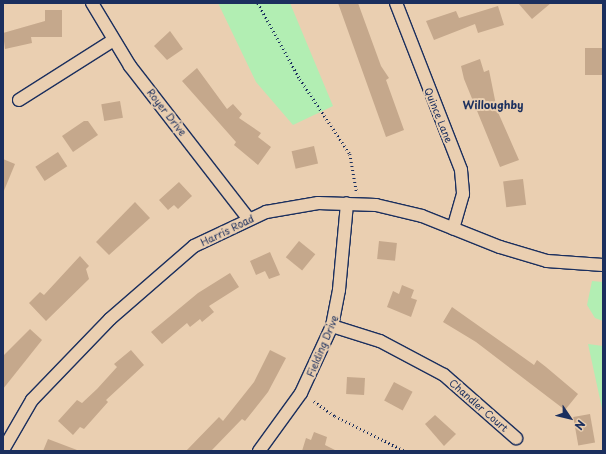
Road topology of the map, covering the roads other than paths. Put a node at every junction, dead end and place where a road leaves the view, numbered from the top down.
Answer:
1 (92, 3) edge
2 (396, 3) edge
3 (112, 42) junction
4 (19, 100) dead end
5 (352, 204) junction
6 (248, 218) junction
7 (453, 229) junction
8 (603, 265) edge
9 (332, 326) junction
10 (516, 438) dead end
11 (3, 450) edge
12 (259, 451) edge

1 - 3 street, Royer Drive
2 - 7 street, Quince Lane
3 - 4 street
3 - 6 street, Royer Drive
5 - 6 street, Harris Road
5 - 7 street, Harris Road
5 - 9 street, Fielding Drive
6 - 11 street, Harris Road
7 - 8 street, Harris Road
9 - 10 street, Chandler Court
9 - 12 street, Fielding Drive

